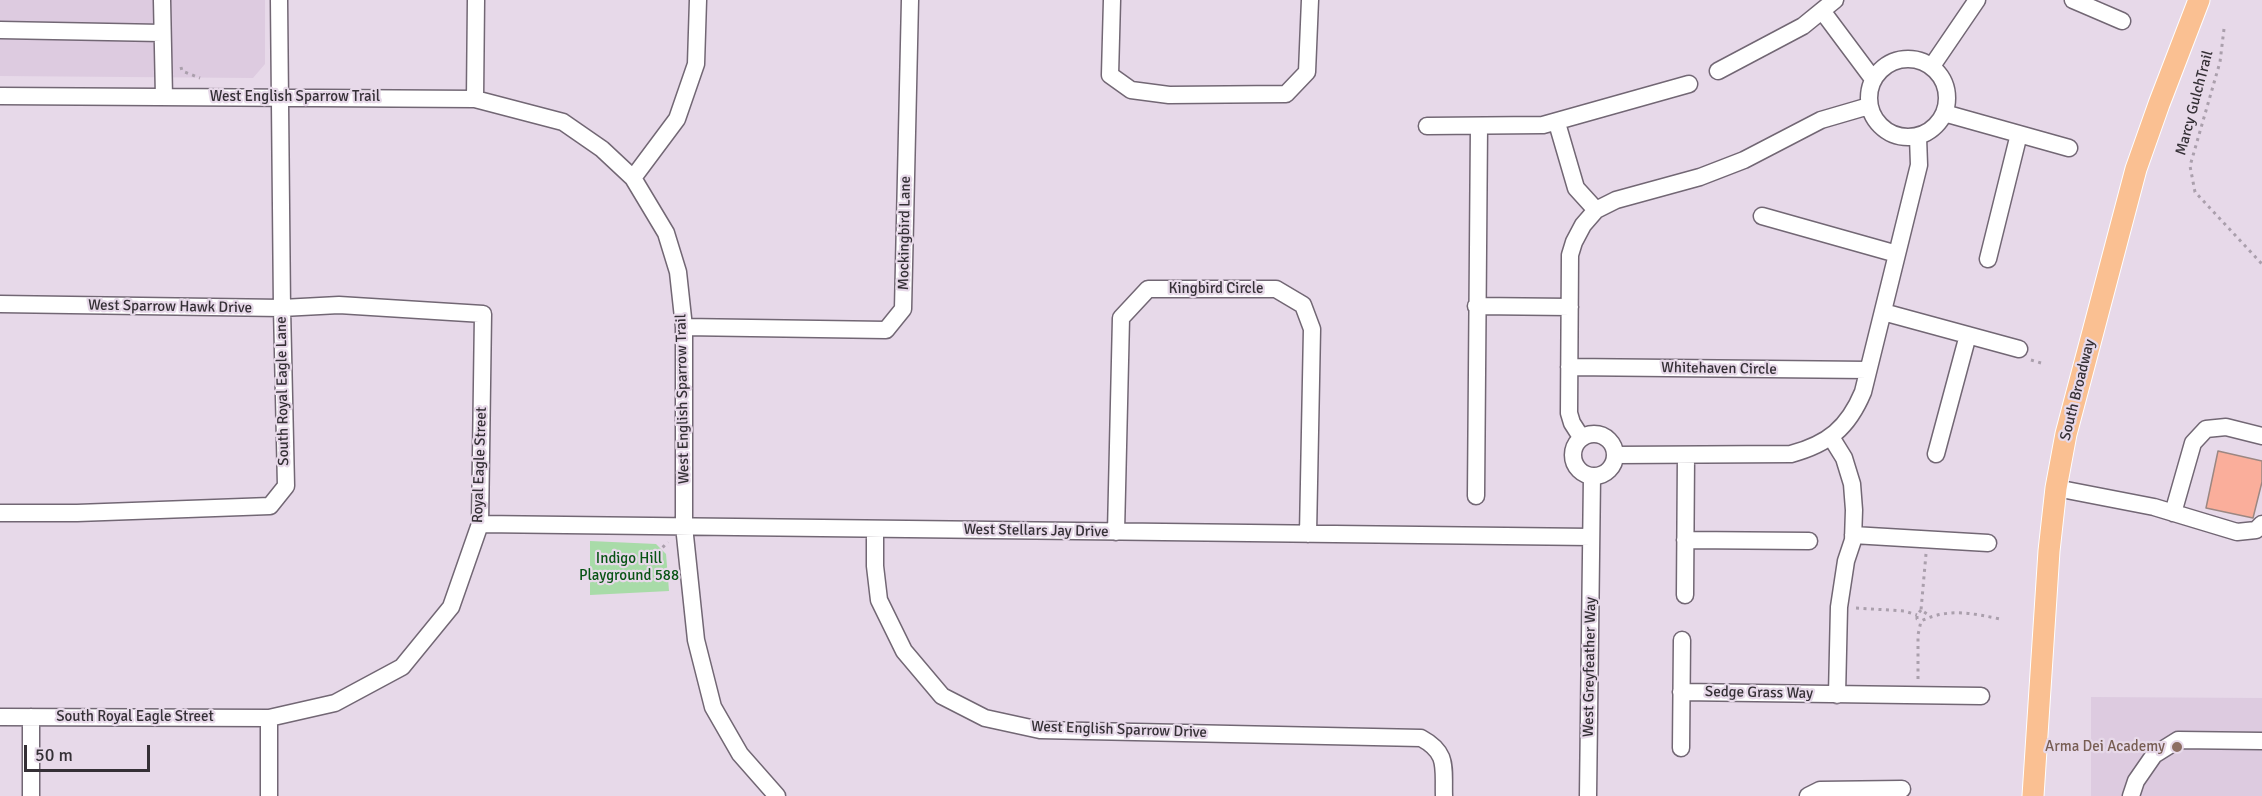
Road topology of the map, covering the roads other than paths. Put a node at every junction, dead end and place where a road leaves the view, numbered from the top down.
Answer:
1 (162, 0) edge
2 (279, 0) edge
3 (476, 0) edge
4 (698, 0) edge
5 (910, 0) edge
6 (1112, 0) edge
7 (1310, 0) edge
8 (1835, 0) edge
9 (1977, 0) edge
10 (2073, 0) edge
11 (2199, 0) edge
12 (1823, 12) junction
13 (2122, 21) dead end
14 (0, 30) edge
15 (162, 33) junction
16 (1932, 66) junction
17 (1718, 71) dead end
18 (1873, 79) junction
19 (1689, 84) dead end
20 (0, 96) edge
21 (164, 97) junction
22 (280, 97) junction
23 (475, 99) junction
24 (1869, 106) junction
25 (1944, 113) junction
26 (1557, 123) junction
27 (1427, 126) dead end
28 (1479, 126) junction
29 (2019, 134) junction
30 (1918, 137) junction
31 (2069, 148) dead end
32 (633, 178) junction
33 (1596, 210) junction
34 (1762, 216) dead end
35 (1898, 254) junction
36 (1988, 259) dead end
37 (0, 304) edge
38 (339, 305) joint
39 (1476, 306) junction
40 (1570, 307) junction
41 (282, 308) junction
42 (1883, 312) junction
43 (684, 327) junction
44 (1968, 335) junction
45 (2019, 349) dead end
46 (1569, 367) junction
47 (1868, 370) junction
48 (2262, 436) edge
49 (1581, 437) junction
50 (1831, 437) junction
51 (1936, 454) dead end
52 (1616, 455) junction
53 (1686, 455) junction
54 (1592, 476) junction
55 (2056, 488) junction
56 (1476, 496) dead end
57 (0, 513) edge
58 (2173, 513) junction
59 (480, 524) junction
60 (2262, 524) edge
61 (684, 526) junction
62 (875, 529) junction
63 (1116, 531) junction
64 (1308, 534) junction
65 (1853, 535) junction
66 (1591, 537) junction
67 (1685, 540) junction
68 (1809, 541) dead end
69 (1988, 543) dead end
70 (1685, 595) dead end
71 (1682, 640) dead end
72 (1681, 692) junction
73 (1837, 695) junction
74 (1981, 696) dead end
75 (0, 717) edge
76 (31, 717) junction
77 (269, 718) junction
78 (2262, 741) edge
79 (1681, 748) dead end
80 (1902, 789) dead end
81 (31, 796) edge
82 (269, 796) edge
83 (777, 796) edge
84 (1444, 796) edge
85 (1588, 796) edge
86 (1808, 796) edge
87 (2033, 796) edge
88 (2131, 796) edge

1 - 15 street
2 - 22 street, South Royal Eagle Lane
3 - 23 street
4 - 32 street
5 - 43 street, Mockingbird Lane
6 - 7 street
8 - 12 street
9 - 16 street
10 - 13 street
11 - 55 main road, South Broadway
12 - 17 street
12 - 18 street
14 - 15 street
15 - 21 street
16 - 18 street
16 - 25 street
18 - 24 street
19 - 26 street
20 - 21 street, West English Sparrow Trail
21 - 22 street, West English Sparrow Trail
22 - 23 street, West English Sparrow Trail
22 - 41 street, South Royal Eagle Lane
23 - 32 street, West English Sparrow Trail
24 - 30 street
24 - 33 street
25 - 29 street
25 - 30 street
26 - 28 street
26 - 33 street
27 - 28 street
28 - 39 street
29 - 31 street
29 - 36 street
30 - 35 street
32 - 43 street, West English Sparrow Trail
33 - 40 street
34 - 35 street
35 - 42 street
37 - 41 street, West Sparrow Hawk Drive
38 - 41 street, West Sparrow Hawk Drive
38 - 59 street, Royal Eagle Street
39 - 40 street
39 - 56 street
40 - 46 street
41 - 57 street, South Royal Eagle Lane
42 - 44 street
42 - 47 street
43 - 61 street, West English Sparrow Trail
44 - 45 street
44 - 51 street
46 - 47 street, Whitehaven Circle
46 - 49 street
47 - 50 street
48 - 58 street
49 - 52 street
49 - 54 street
50 - 53 street
50 - 65 street
52 - 53 street
52 - 54 street
53 - 67 street
54 - 66 street
55 - 58 street
55 - 87 main road, South Broadway
58 - 60 street
59 - 61 street, West Stellars Jay Drive
59 - 77 street, Royal Eagle Street
61 - 62 street, West Stellars Jay Drive
61 - 83 street, West English Sparrow Trail
62 - 63 street, West Stellars Jay Drive
62 - 84 street, West English Sparrow Drive
63 - 64 street, West Stellars Jay Drive
63 - 64 street, Kingbird Circle
64 - 66 street, West Stellars Jay Drive
65 - 69 street
65 - 73 street
66 - 85 street, West Greyfeather Way
67 - 68 street
67 - 70 street
71 - 72 street
72 - 73 street, Sedge Grass Way
72 - 79 street
73 - 74 street, Sedge Grass Way
75 - 76 street, South Royal Eagle Street
76 - 77 street, South Royal Eagle Street
76 - 81 street
77 - 82 street
78 - 88 street
80 - 86 street

